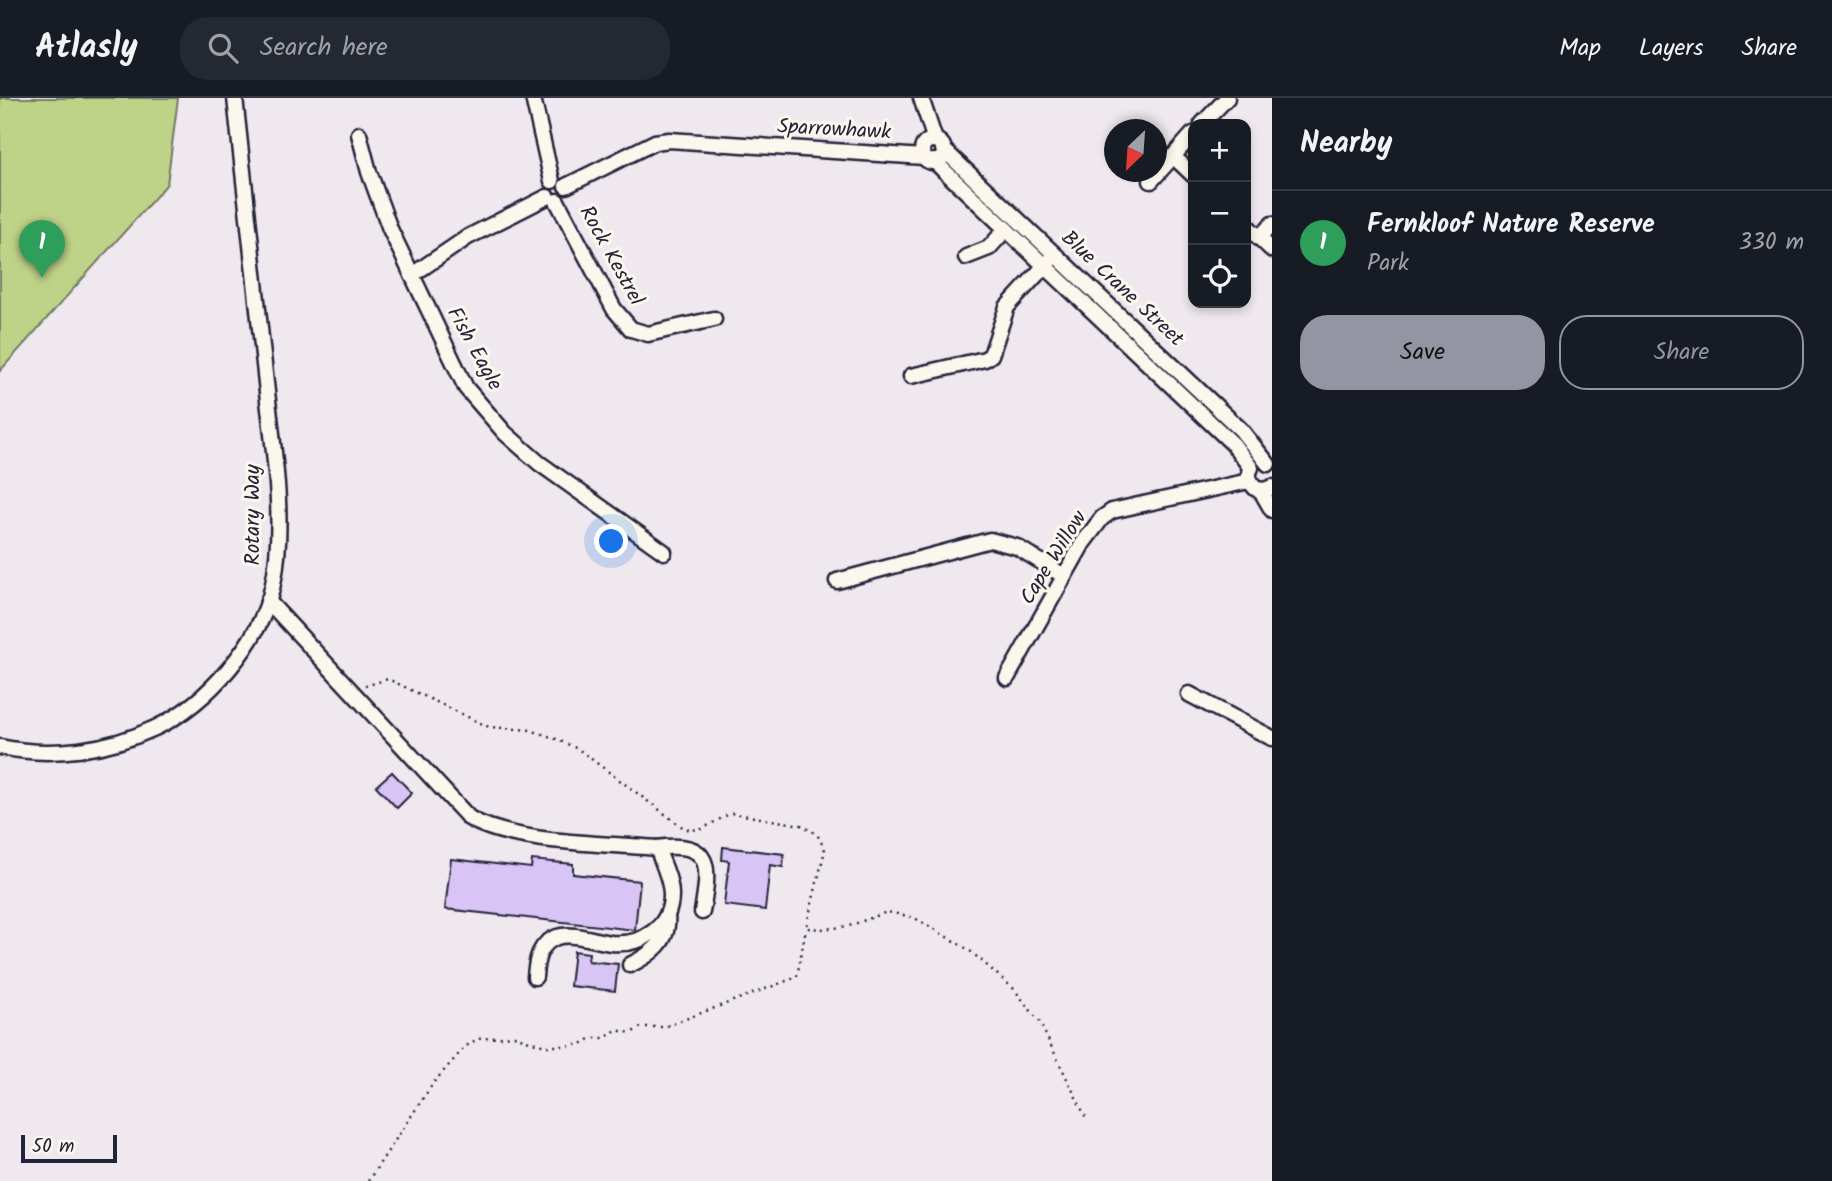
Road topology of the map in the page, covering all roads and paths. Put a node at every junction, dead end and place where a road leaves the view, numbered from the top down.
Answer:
1 (235, 98) edge
2 (533, 98) edge
3 (921, 98) edge
4 (1227, 98) edge
5 (1207, 119) edge
6 (359, 134) dead end
7 (1188, 139) edge
8 (931, 149) junction
9 (1172, 156) junction
10 (1167, 162) edge
11 (1188, 170) edge
12 (552, 181) junction
13 (566, 186) junction
14 (552, 199) junction
15 (1272, 224) edge
16 (1006, 229) junction
17 (1251, 230) edge
18 (1259, 238) junction
19 (1272, 250) edge
20 (966, 257) dead end
21 (1050, 260) junction
22 (412, 275) junction
23 (713, 318) dead end
24 (911, 376) dead end
25 (1270, 465) edge
26 (1250, 475) junction
27 (1267, 489) edge
28 (1272, 510) edge
29 (664, 552) dead end
30 (1064, 576) junction
31 (837, 580) dead end
32 (268, 601) junction
33 (1007, 678) dead end
34 (352, 692) junction
35 (1189, 694) dead end
36 (1272, 738) edge
37 (0, 747) edge
38 (657, 848) junction
39 (702, 912) dead end
40 (667, 915) junction
41 (806, 928) junction
42 (631, 965) dead end
43 (535, 977) dead end
44 (1087, 1120) dead end
45 (368, 1181) edge

1 - 32 street, Rotary Way
2 - 12 street
3 - 8 street
4 - 5 street
6 - 22 street, Fish Eagle
7 - 9 street
8 - 13 street, Sparrowhawk
8 - 16 street, Blue Crane Street
8 - 21 street, Blue Crane Street
9 - 10 street
9 - 11 street
12 - 13 street
12 - 14 street
13 - 14 street
14 - 22 street
14 - 23 street, Rock Kestrel
15 - 18 street
16 - 20 street
16 - 21 street, Blue Crane Street
17 - 18 street
18 - 19 street
21 - 24 street
21 - 25 street, Blue Crane Street
21 - 26 street, Blue Crane Street
22 - 29 street, Fish Eagle
25 - 26 street, Blue Crane Street
26 - 27 street, Blue Crane Street
26 - 30 street, Cape Willow
27 - 28 street
30 - 31 street
30 - 33 street, Cape Willow
32 - 34 street
32 - 37 street, Rotary Way
34 - 38 street
34 - 41 path
35 - 36 street
38 - 39 street
38 - 40 street
40 - 42 street
40 - 43 street
41 - 44 path
41 - 45 path

